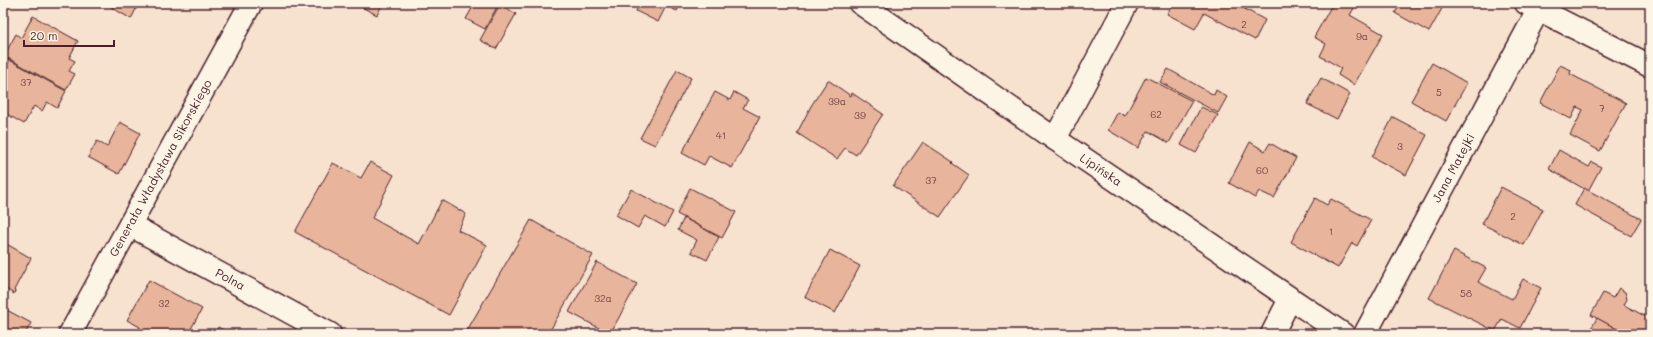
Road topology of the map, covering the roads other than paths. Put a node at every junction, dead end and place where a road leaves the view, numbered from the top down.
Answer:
1 (251, 3) edge
2 (860, 3) edge
3 (1127, 3) edge
4 (1535, 5) edge
5 (1650, 66) edge
6 (1055, 139) junction
7 (130, 225) junction
8 (1290, 299) junction
9 (70, 334) edge
10 (330, 334) edge
11 (1272, 334) edge
12 (1343, 334) edge
13 (1365, 334) edge

1 - 7 street, Generała Władysława Sikorskiego
2 - 6 street, Lipińska
3 - 6 street
4 - 5 street
4 - 13 street, Jana Matejki
6 - 8 street, Lipińska
7 - 9 street, Generała Władysława Sikorskiego
7 - 10 street, Polna
8 - 11 street
8 - 12 street, Lipińska

